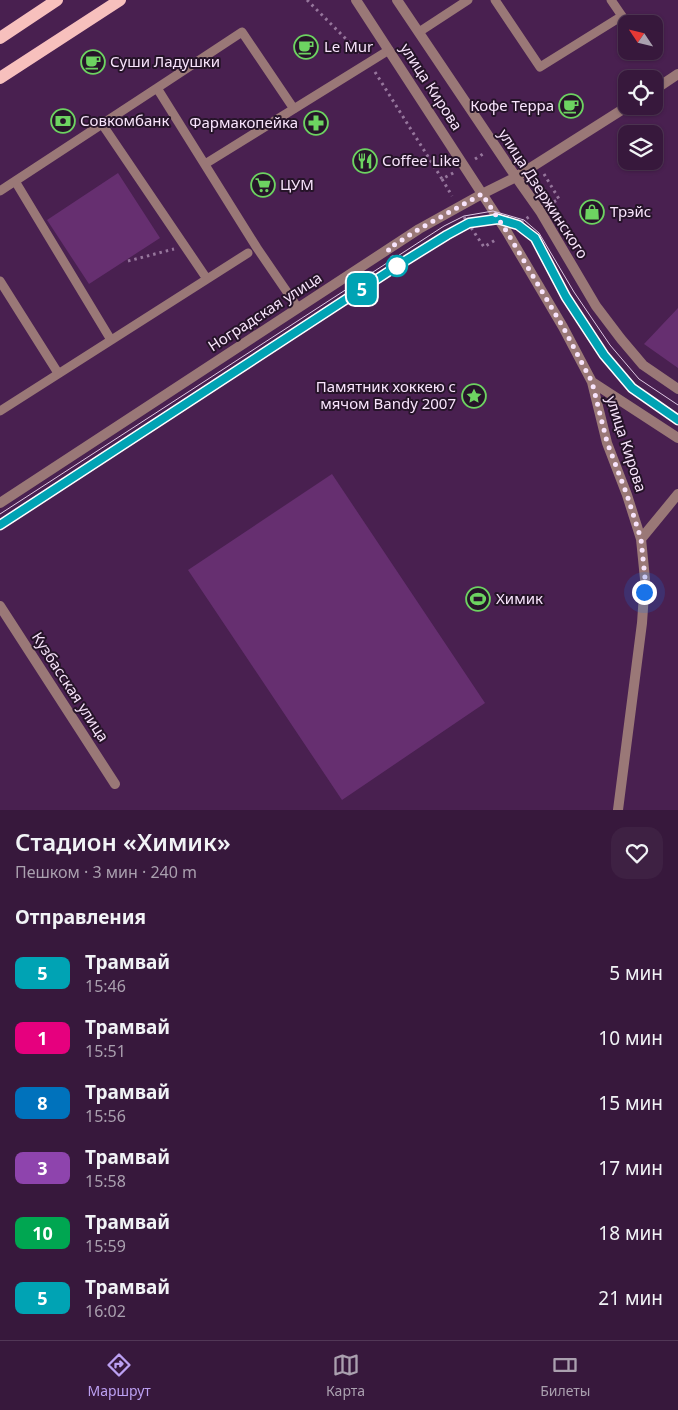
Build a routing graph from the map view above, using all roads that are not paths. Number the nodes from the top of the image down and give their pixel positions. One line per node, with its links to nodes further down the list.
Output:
1 (57, 0): 9 (main road)
2 (120, 0): 12 (main road)
3 (356, 0): 10 (street, улица Кирова)
4 (398, 0): 8 (street, улица Дзержинского)
5 (468, 0): 8 (lane)
6 (495, 0): 7 (lane)
7 (611, 0)
8 (419, 32): 19 (street, улица Дзержинского)
9 (0, 38)
10 (389, 50): 15 (lane); 22 (street, улица Кирова)
11 (678, 74): 13 (street)
12 (0, 78)
13 (663, 84)
14 (157, 88): 15 (lane); 17 (lane); 18 (lane)
15 (294, 109): 18 (lane)
16 (618, 112): 19 (street, Ноградская улица)
17 (102, 124): 20 (lane); 24 (lane)
18 (205, 164): 26 (lane)
19 (516, 178): 22 (street, Ноградская улица); 30 (street, улица Дзержинского)
20 (15, 181): 21 (lane); 27 (lane)
21 (0, 191)
22 (482, 194): 26 (street, Ноградская улица); 29 (street, улица Кирова)
23 (248, 253): 24 (lane)
24 (208, 279): 27 (lane)
25 (0, 281): 28 (lane)
26 (298, 308): 34 (street, Ноградская улица)
27 (111, 340): 28 (lane)
28 (58, 373): 31 (lane)
29 (592, 382): 32 (street); 35 (street, улица Кирова)
30 (678, 389)
31 (0, 411)
32 (678, 438)
33 (678, 494): 35 (street)
34 (0, 503)
35 (641, 539): 38 (street, улица Кирова)
36 (0, 606): 37 (street, Кузбасская улица)
37 (115, 784)
38 (618, 810)

